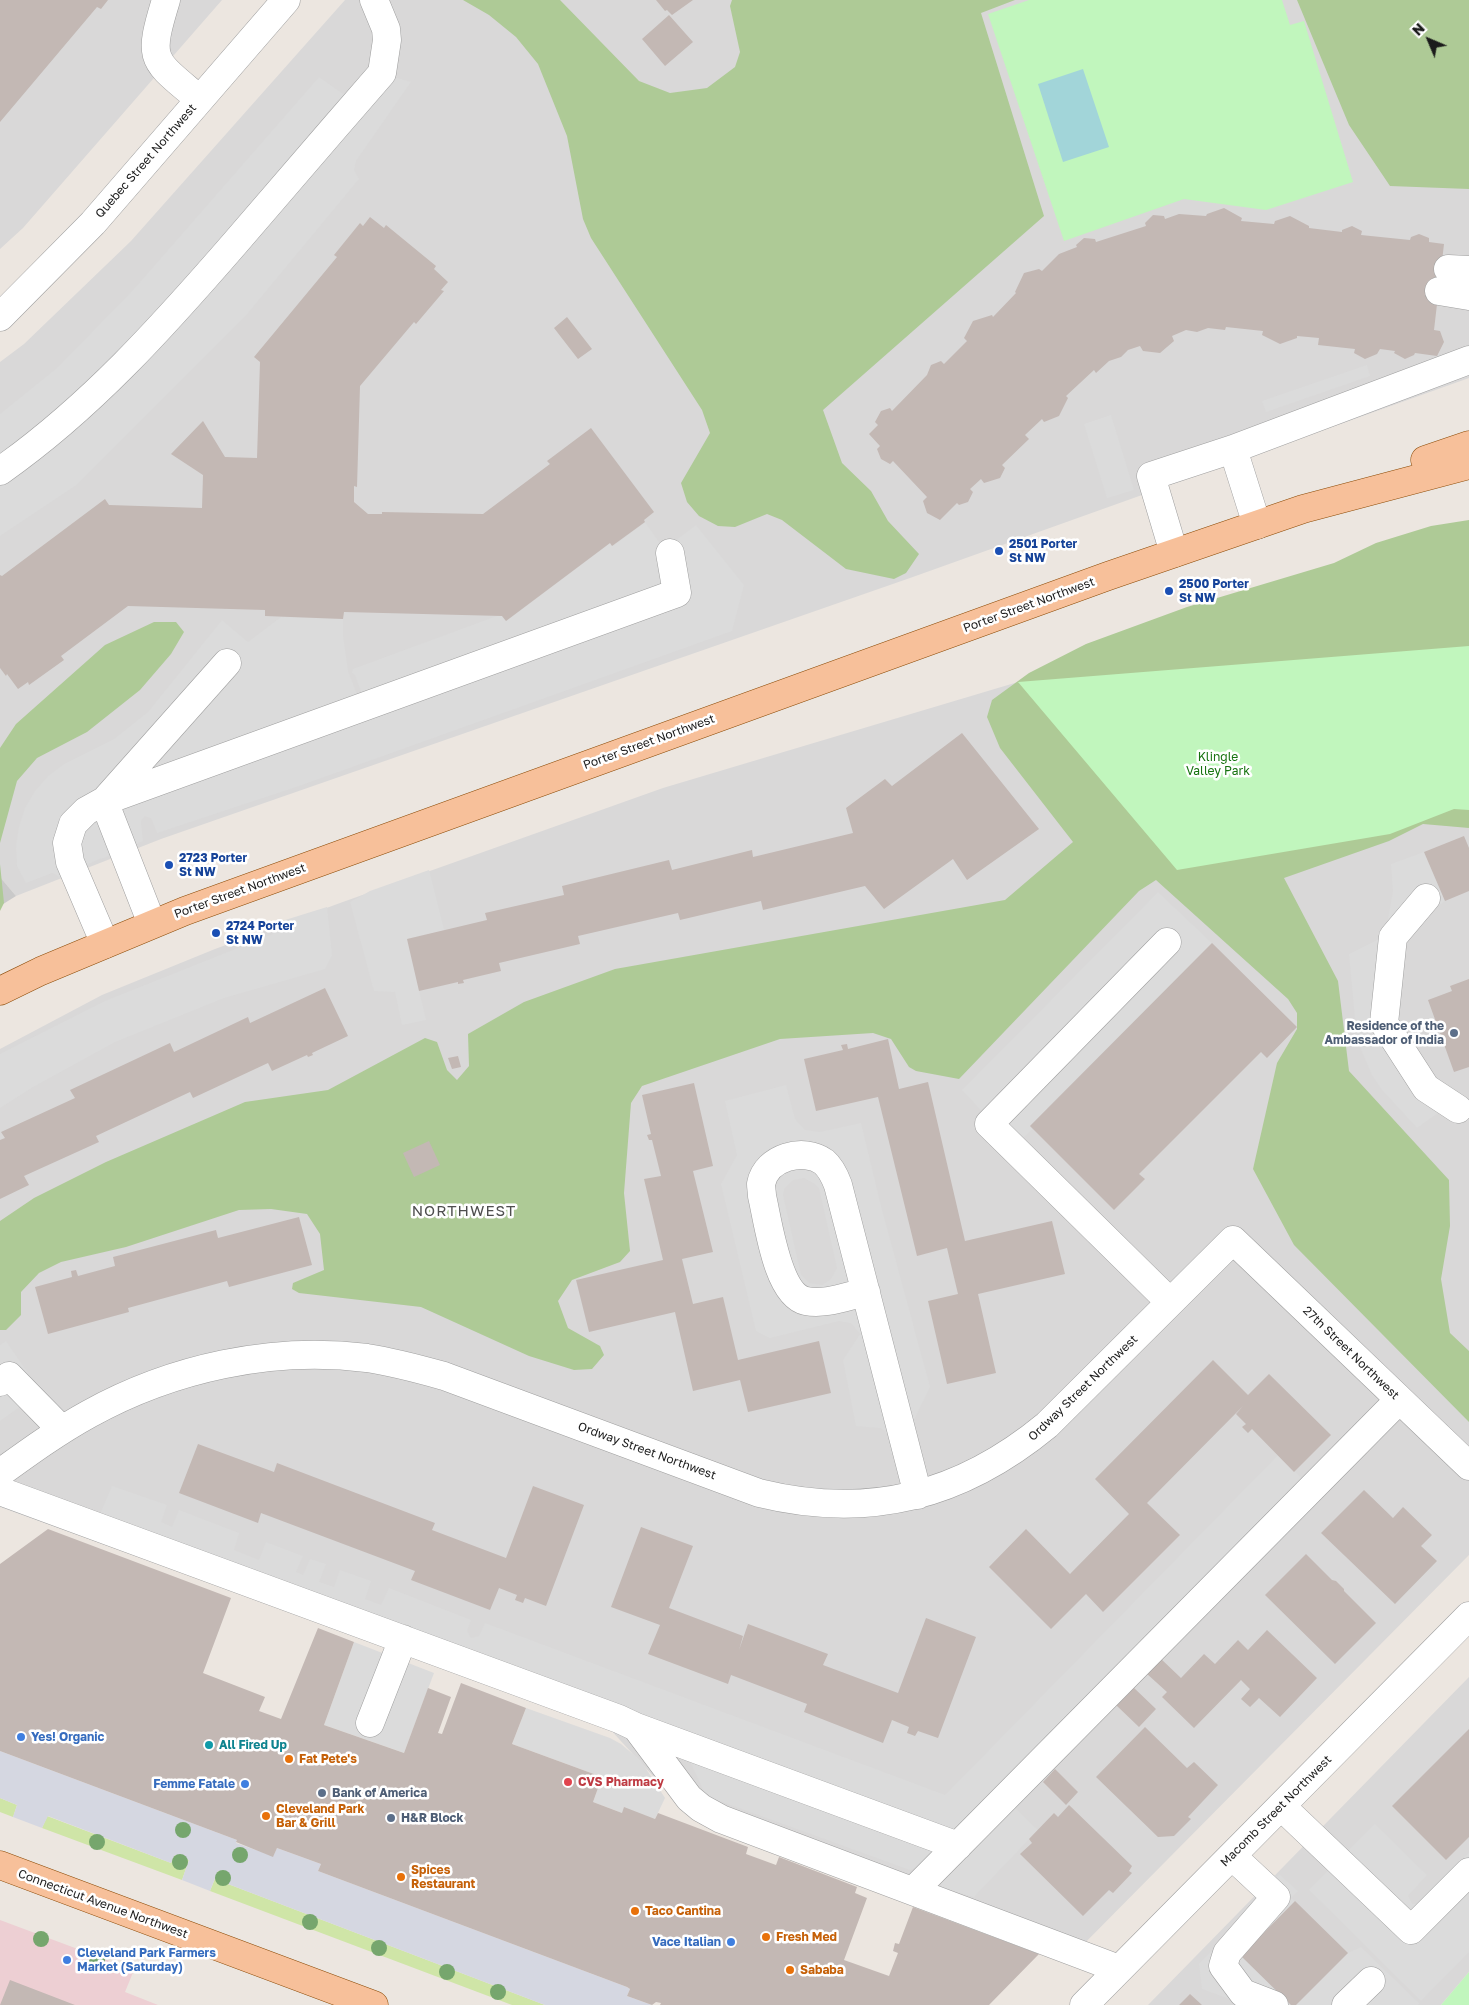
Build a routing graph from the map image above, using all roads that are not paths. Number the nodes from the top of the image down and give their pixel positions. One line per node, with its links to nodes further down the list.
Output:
1 (166, 0): 4 (street)
2 (286, 0): 4 (street, Quebec Street Northwest)
3 (374, 0): 12 (street)
4 (199, 99): 7 (street, Quebec Street Northwest)
5 (1452, 277): 6 (street)
6 (1469, 296)
7 (0, 317)
8 (1469, 360): 10 (street)
9 (1469, 445): 13 (main road, Porter Street Northwest)
10 (1233, 449): 14 (street); 16 (street)
11 (1469, 465): 13 (main road, Porter Street Northwest)
12 (0, 471)
13 (1303, 509): 14 (main road, Porter Street Northwest)
14 (1256, 525): 16 (main road, Porter Street Northwest)
15 (670, 553): 18 (street)
16 (1174, 553): 20 (main road, Porter Street Northwest)
17 (227, 663): 18 (street)
18 (104, 801): 20 (street); 22 (street)
19 (1426, 898): 24 (street)
20 (152, 924): 22 (main road, Porter Street Northwest)
21 (1167, 942): 27 (street)
22 (105, 944): 23 (main road, Porter Street Northwest)
23 (0, 991)
24 (1458, 1109)
25 (1232, 1240): 27 (street, Ordway Street Northwest); 29 (street, 27th Street Northwest)
26 (866, 1292): 26 (street); 34 (street)
27 (1170, 1302): 34 (street, Ordway Street Northwest)
28 (0, 1382): 30 (street)
29 (1400, 1400): 31 (street, 27th Street Northwest); 40 (street)
30 (62, 1430): 32 (street, Ordway Street Northwest); 34 (street, Ordway Street Northwest)
31 (1469, 1466)
32 (0, 1473)
33 (0, 1491): 36 (street)
34 (918, 1495)
35 (1469, 1616): 39 (street, Macomb Street Northwest)
36 (403, 1639): 37 (street); 38 (street)
37 (370, 1723)
38 (636, 1727): 40 (street); 44 (street)
39 (1281, 1806): 41 (street, Macomb Street Northwest); 43 (street)
40 (958, 1846): 44 (street)
41 (1232, 1856): 45 (street, Macomb Street Northwest); 49 (street)
42 (0, 1866): 47 (main road, Connecticut Avenue Northwest)
43 (1469, 1872)
44 (913, 1892): 45 (street)
45 (1119, 1969): 48 (street, Macomb Street Northwest)
46 (1371, 1981): 50 (street)
47 (374, 2005)
48 (1084, 2005)
49 (1274, 2005)
50 (1346, 2005)

